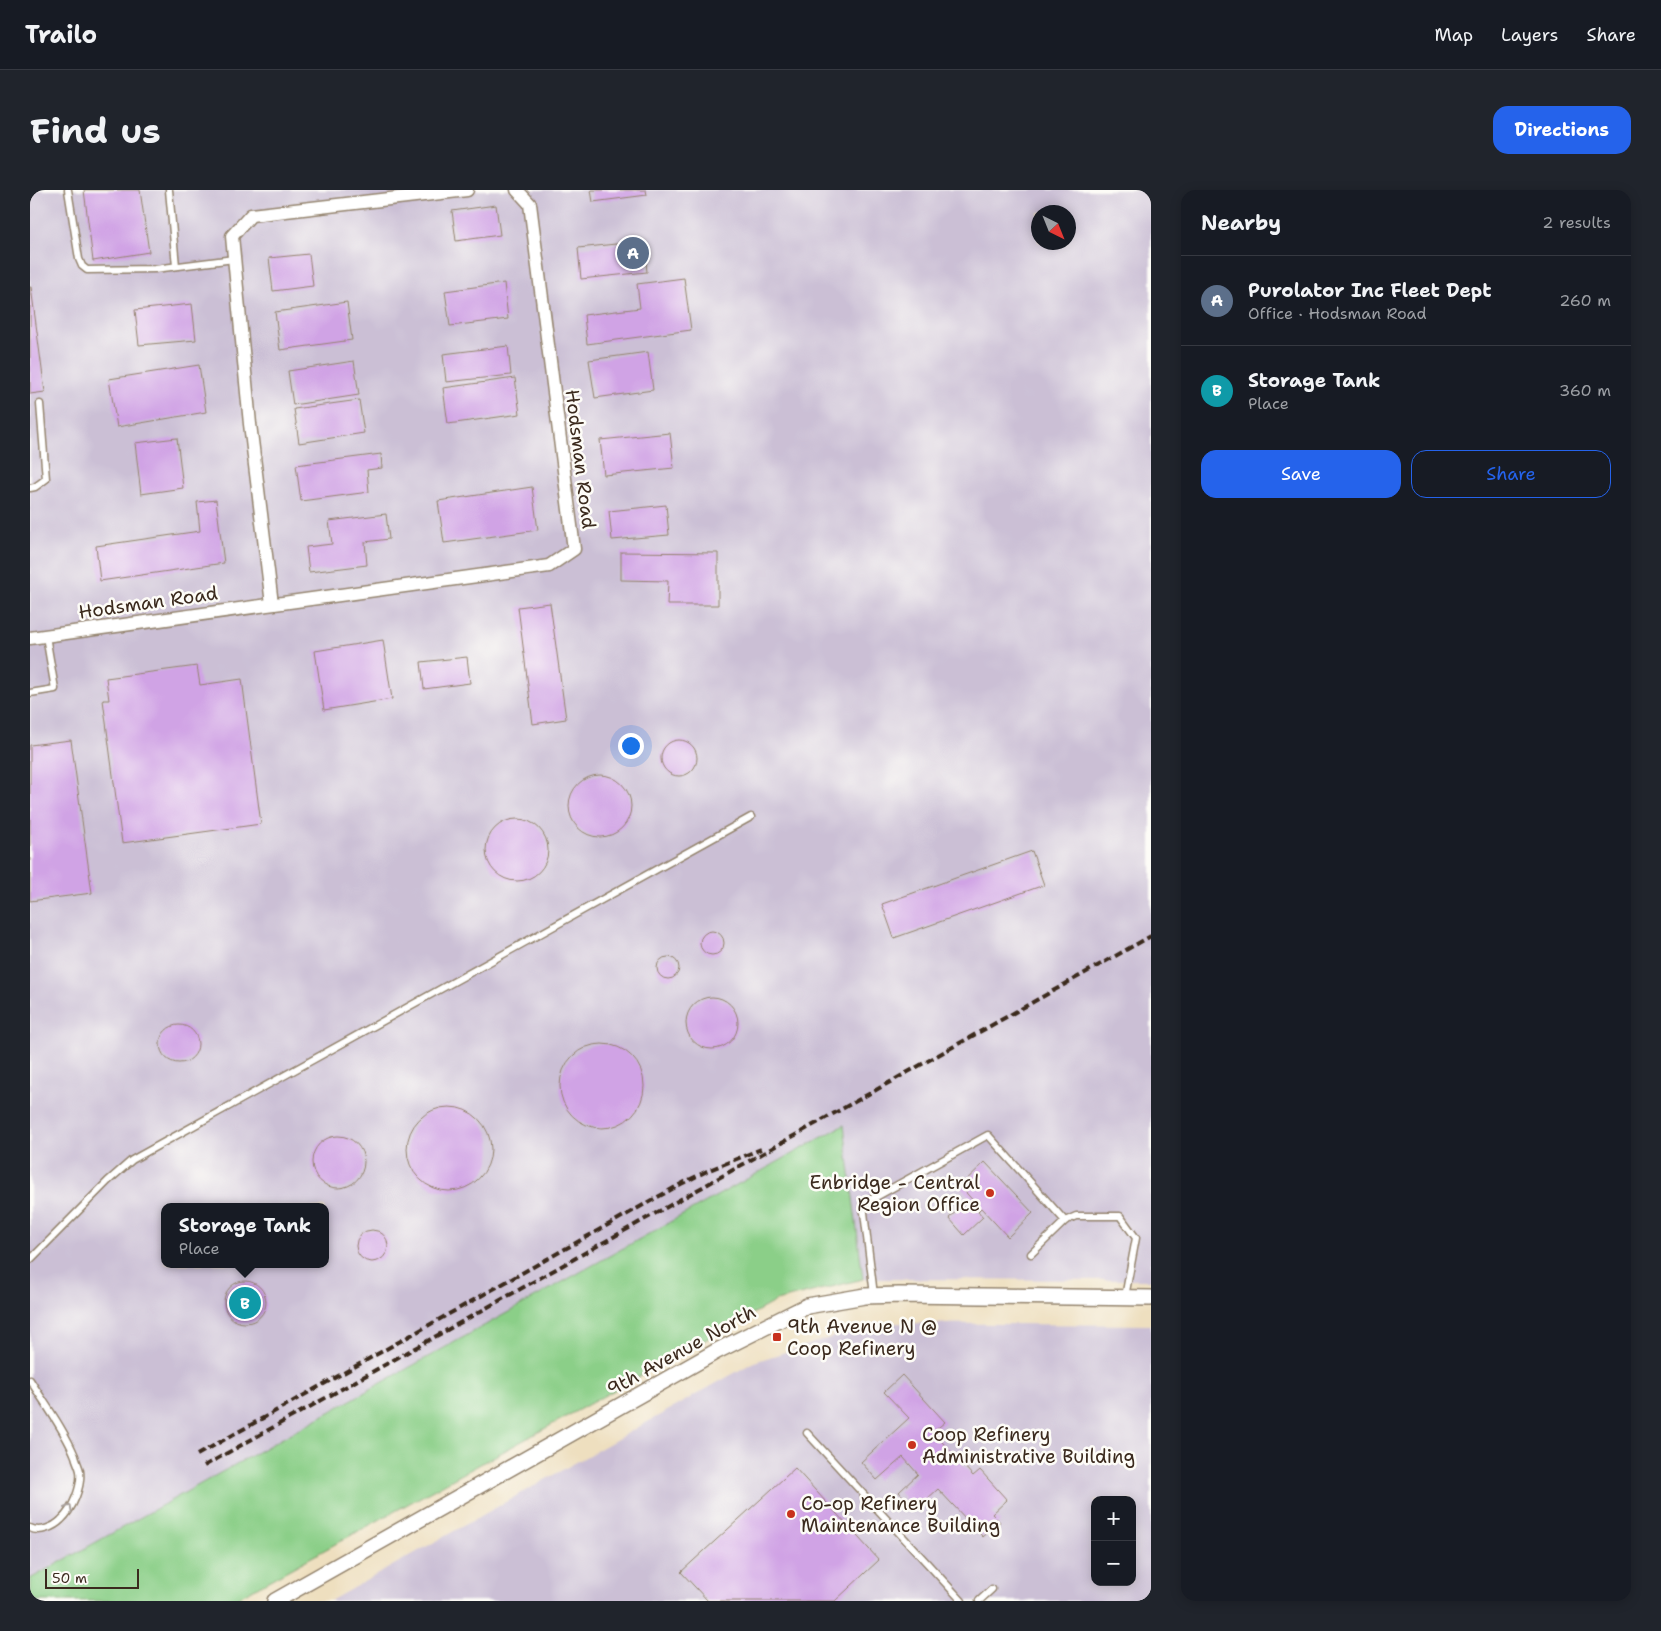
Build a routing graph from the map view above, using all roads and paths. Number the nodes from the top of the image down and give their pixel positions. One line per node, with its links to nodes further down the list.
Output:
1 (68, 190): 6 (lane)
2 (169, 190): 6 (lane)
3 (467, 190): 5 (street)
4 (517, 190): 9 (street, Hodsman Road)
5 (234, 259): 6 (lane); 9 (street)
6 (176, 266)
7 (40, 404): 8 (lane)
8 (30, 488)
9 (272, 604): 10 (street, Hodsman Road)
10 (46, 636): 11 (street, Hodsman Road); 12 (lane)
11 (30, 638)
12 (30, 693)
13 (751, 817): 16 (lane)
14 (1065, 1221): 15 (lane); 17 (lane); 18 (lane)
15 (1030, 1254)
16 (30, 1260)
17 (874, 1295): 18 (street, 9th Avenue North); 24 (street, 9th Avenue North)
18 (1125, 1298): 19 (street, 9th Avenue North)
19 (1151, 1298)
20 (30, 1380): 22 (lane, one-way to 20)
21 (807, 1433): 25 (lane)
22 (30, 1528)
23 (992, 1589): 26 (lane)
24 (274, 1601)
25 (962, 1601)
26 (979, 1601)

